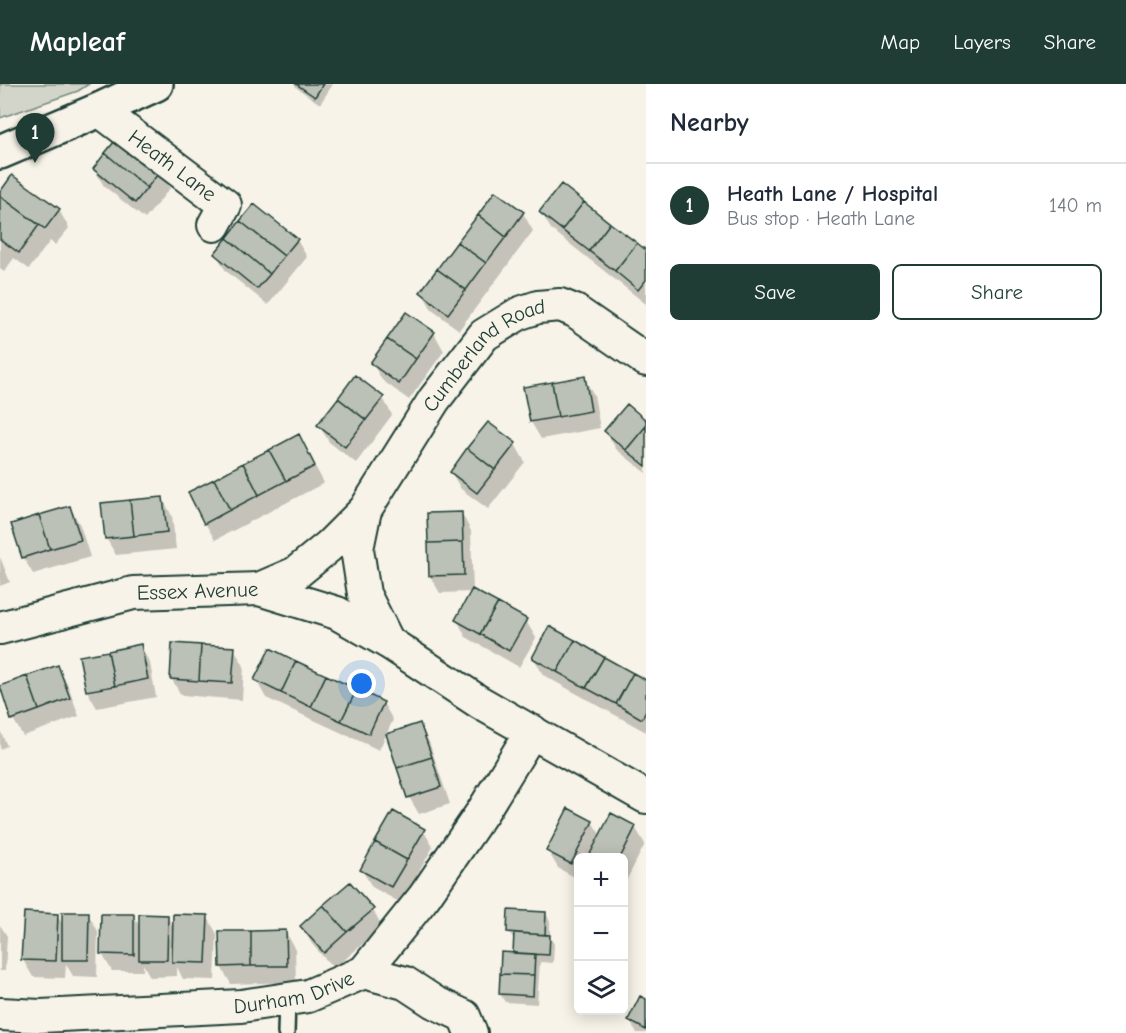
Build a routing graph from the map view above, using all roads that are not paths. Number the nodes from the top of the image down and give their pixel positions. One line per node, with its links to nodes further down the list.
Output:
1 (156, 84): 2 (street, Heath Lane)
2 (99, 110): 3 (street, Heath Lane); 4 (street, Heath Lane)
3 (0, 152)
4 (214, 225)
5 (646, 360): 6 (street, Cumberland Road)
6 (365, 510): 7 (street, Cumberland Road); 8 (street, Cumberland Road)
7 (259, 589): 9 (street, Essex Avenue); 10 (street, Essex Avenue)
8 (364, 594): 10 (street, Essex Avenue)
9 (0, 628)
10 (388, 642): 11 (street, Essex Avenue)
11 (532, 731): 12 (street, Essex Avenue); 13 (street, Durham Drive)
12 (646, 797)
13 (364, 972): 14 (street, Durham Drive); 17 (street)
14 (287, 1000): 15 (street, Durham Drive); 16 (lane)
15 (0, 1014)
16 (286, 1033)
17 (471, 1033)

